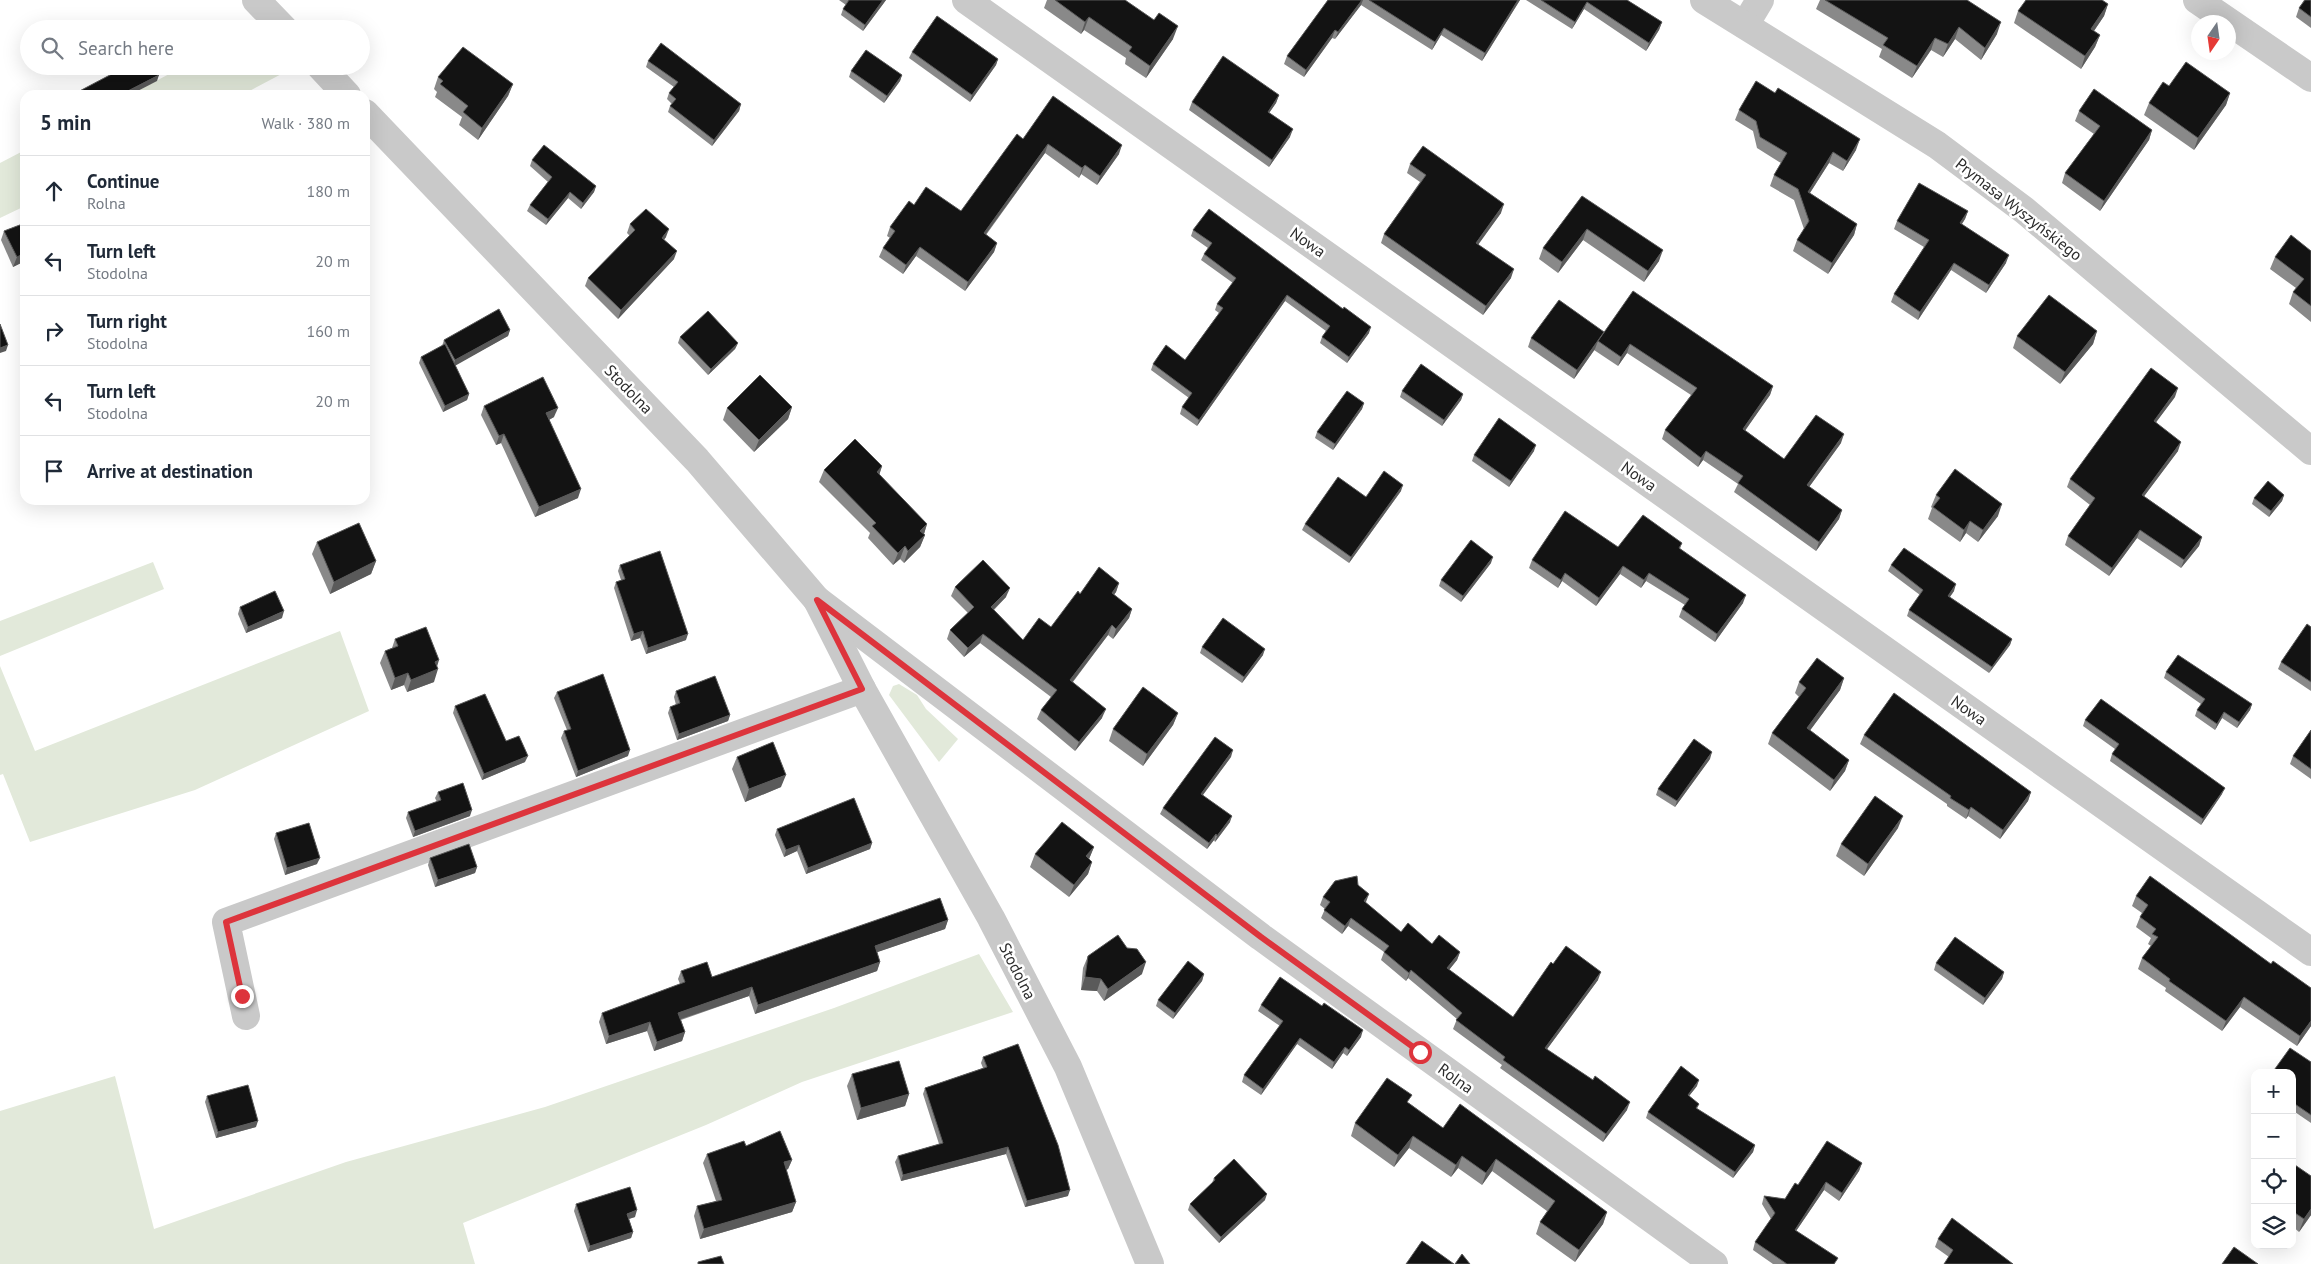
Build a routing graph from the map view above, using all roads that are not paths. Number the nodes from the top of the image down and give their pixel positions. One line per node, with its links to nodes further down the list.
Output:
1 (256, 0): 6 (street)
2 (966, 0): 15 (street, Nowa)
3 (1704, 0): 7 (street, Prymasa Wyszyńskiego)
4 (1760, 0): 7 (street)
5 (2197, 0): 9 (street)
6 (275, 20)
7 (1745, 25): 12 (street, Prymasa Wyszyńskiego)
8 (328, 75): 10 (street)
9 (2311, 78)
10 (342, 90)
11 (370, 118): 13 (street, Stodolna)
12 (2311, 451)
13 (817, 600): 14 (street, Stodolna); 17 (street, Rolna)
14 (862, 689): 16 (street); 18 (street, Stodolna)
15 (2311, 952)
16 (246, 1016)
17 (1706, 1262)
18 (1150, 1264)

